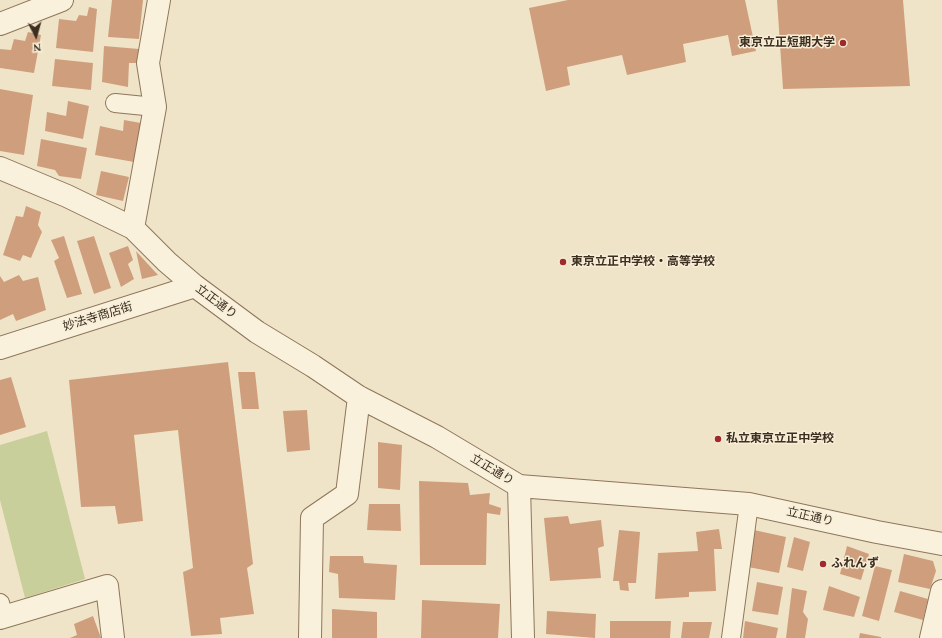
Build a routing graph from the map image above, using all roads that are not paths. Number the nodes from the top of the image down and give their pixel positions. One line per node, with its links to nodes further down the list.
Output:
1 (62, 0): 3 (street)
2 (159, 0): 5 (street)
3 (0, 24)
4 (116, 103): 5 (lane)
5 (155, 107): 7 (street)
6 (0, 168): 7 (street, 立正通り)
7 (133, 228): 8 (street, 立正通り)
8 (195, 286): 9 (street, 妙法寺商店街); 10 (street, 立正通り)
9 (0, 348)
10 (359, 397): 11 (street, 立正通り); 17 (street)
11 (519, 486): 12 (street, 立正通り); 18 (street)
12 (749, 504): 13 (street, 立正通り); 19 (lane)
13 (942, 544)
14 (942, 591): 20 (street)
15 (1, 613): 16 (street)
16 (113, 638)
17 (310, 638)
18 (523, 638)
19 (731, 638)
20 (931, 638)

